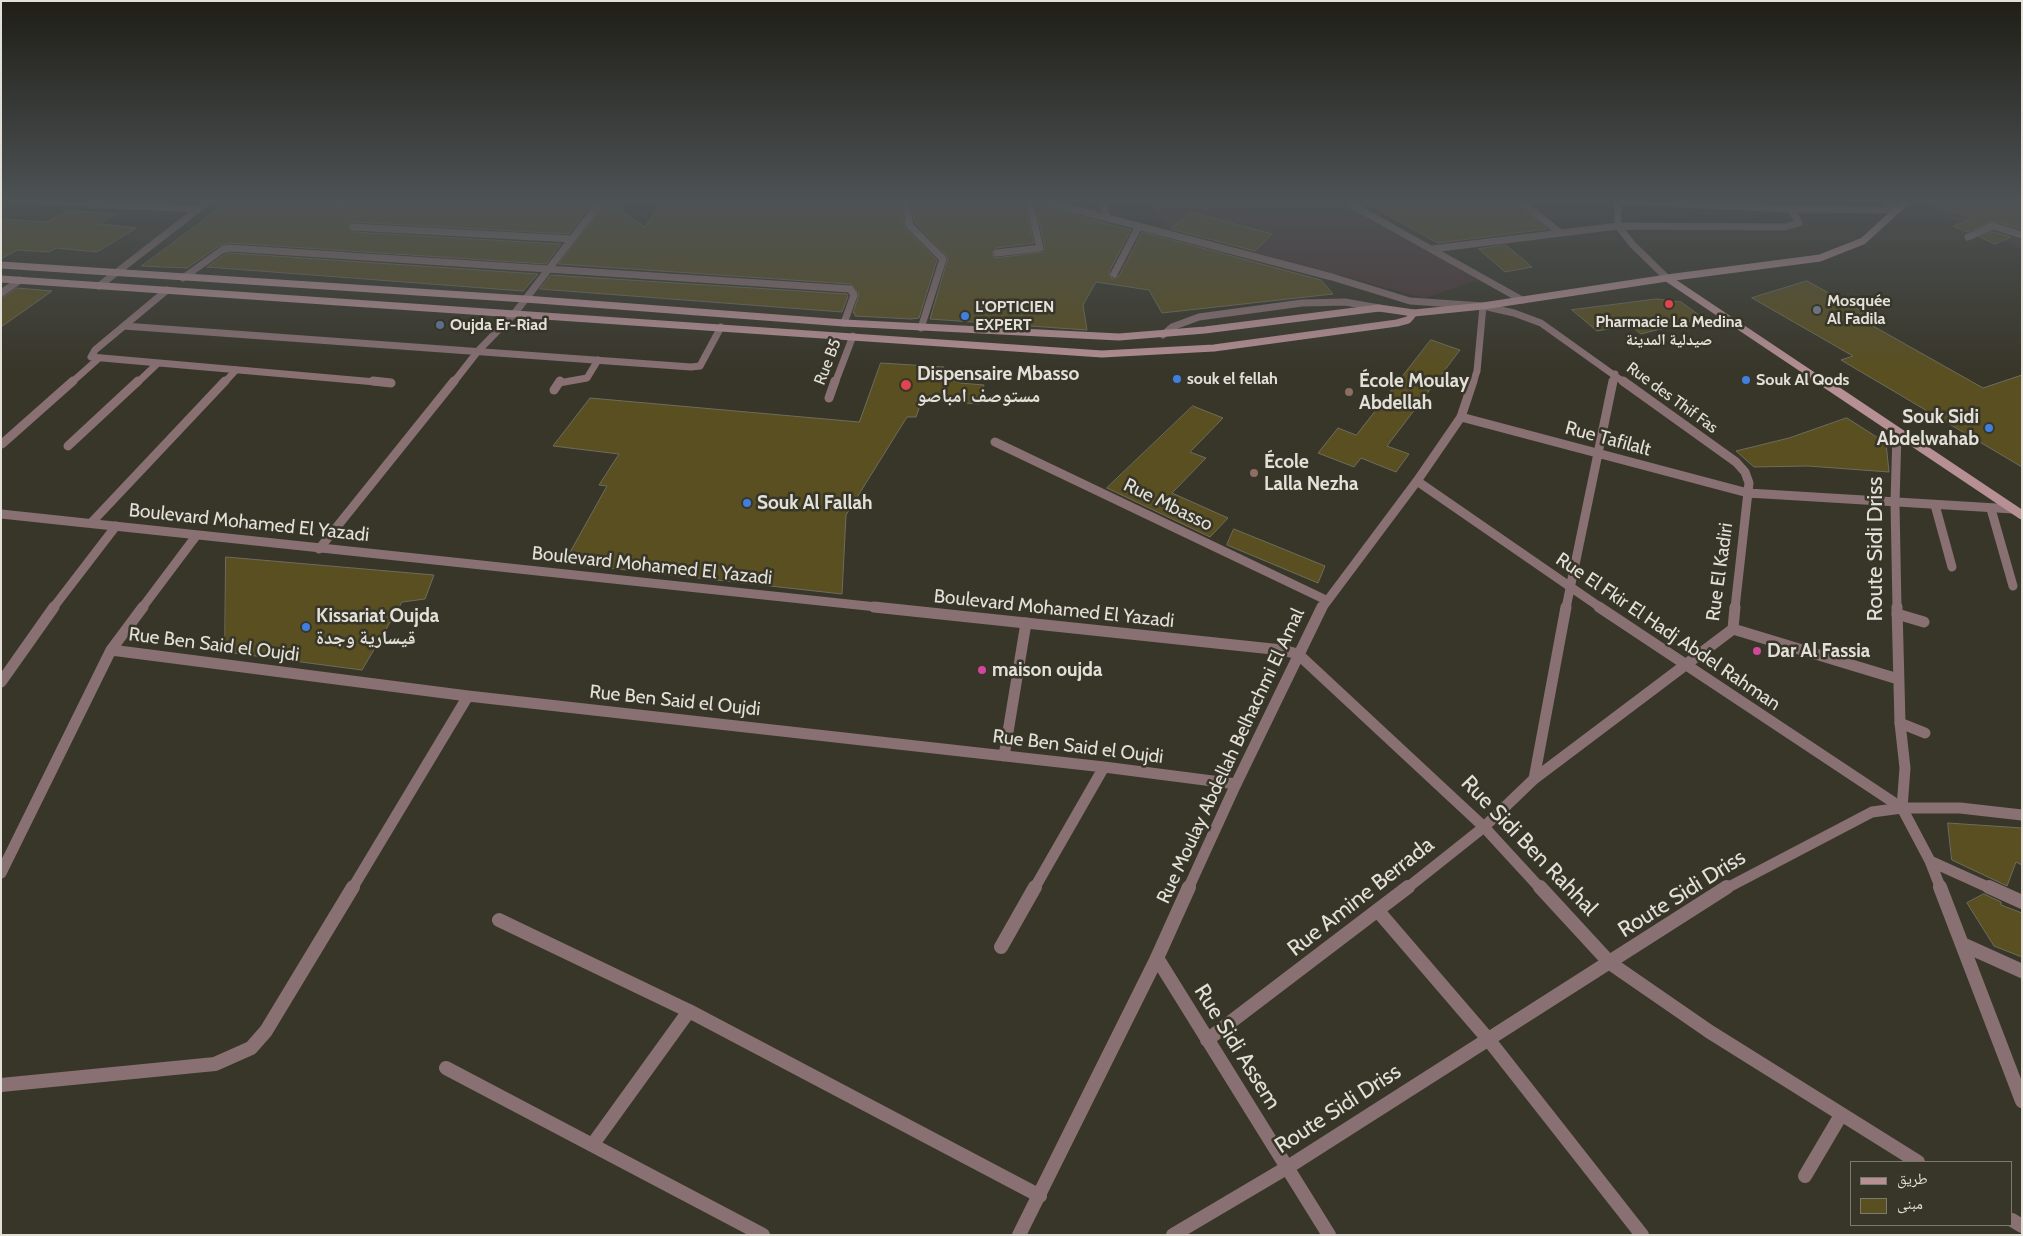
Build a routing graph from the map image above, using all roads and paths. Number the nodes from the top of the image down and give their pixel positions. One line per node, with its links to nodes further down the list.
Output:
1 (135, 258): 13 (street)
2 (211, 258): 15 (street)
3 (384, 258): 12 (street)
4 (556, 258): 12 (street)
5 (942, 258): 31 (street)
6 (1122, 258): 14 (street)
7 (1259, 258): 24 (street, Rue des Thif Fas)
8 (1447, 258): 23 (street)
9 (1645, 258): 16 (street)
10 (1821, 258): 16 (main road)
11 (1, 266): 13 (main road)
12 (548, 268): 22 (street); 28 (street)
13 (115, 273): 15 (main road); 19 (street)
14 (1114, 274)
15 (183, 278): 22 (main road)
16 (1667, 278): 23 (main road); 44 (main road)
17 (1, 279): 18 (main road)
18 (20, 280): 19 (main road); 21 (street)
19 (99, 286): 20 (main road)
20 (167, 290): 27 (main road); 29 (street)
21 (1, 294)
22 (524, 299): 27 (street); 28 (main road)
23 (1522, 300): 24 (main road)
24 (1484, 306): 26 (main road); 39 (street, Rue des Thif Fas); 43 (street, Rue Moulay Abdellah Belhachmi El Amal)
25 (1379, 308): 26 (main road); 32 (main road); 32 (street)
26 (1414, 313): 33 (main road)
27 (514, 314): 30 (main road); 34 (street)
28 (844, 323): 31 (main road)
29 (124, 326): 34 (street); 35 (street)
30 (721, 327): 33 (main road); 36 (street)
31 (922, 328): 32 (main road)
32 (1163, 335)
33 (853, 336): 42 (street, Rue B5)
34 (478, 351): 36 (street); 60 (street)
35 (98, 358): 37 (street); 46 (street)
36 (598, 360): 41 (street)
37 (157, 364): 38 (street); 47 (street)
38 (236, 370): 40 (street); 57 (street)
39 (1615, 374): 48 (street); 50 (street, Rue des Thif Fas)
40 (391, 384)
41 (554, 390)
42 (829, 398)
43 (1461, 417): 48 (street, Rue Tafilalt); 49 (street, Rue Moulay Abdellah Belhachmi El Amal)
44 (1897, 432): 51 (street, Route Sidi Driss); 54 (main road)
45 (995, 442): 64 (street, Rue Mbasso)
46 (2, 444)
47 (68, 446)
48 (1598, 453): 50 (street, Rue Tafilalt); 63 (street)
49 (1417, 481): 63 (street, Rue El Fkir El Hadj Abdel Rahman); 64 (street, Rue Moulay Abdellah Belhachmi El Amal)
50 (1748, 492): 51 (street, Rue Tafilalt); 68 (street, Rue El Kadiri)
51 (1895, 503): 52 (street, Rue Tafilalt); 65 (street, Route Sidi Driss)
52 (1935, 505): 53 (street, Rue Tafilalt); 61 (street)
53 (1991, 509): 54 (street, Rue Tafilalt); 62 (street)
54 (2013, 510): 56 (main road)
55 (1, 514): 57 (street, Boulevard Mohamed El Yazadi)
56 (2022, 515)
57 (92, 522): 58 (street, Boulevard Mohamed El Yazadi)
58 (116, 526): 59 (street, Boulevard Mohamed El Yazadi); 73 (street)
59 (196, 536): 60 (street, Boulevard Mohamed El Yazadi); 69 (street)
60 (319, 549): 67 (street, Boulevard Mohamed El Yazadi)
61 (1952, 567)
62 (2012, 586)
63 (1570, 588): 71 (street, Rue El Fkir El Hadj Abdel Rahman); 79 (street)
64 (1326, 600): 70 (street, Rue Moulay Abdellah Belhachmi El Amal)
65 (1897, 614): 66 (street); 72 (street, Route Sidi Driss)
66 (1924, 622)
67 (1026, 623): 70 (street, Boulevard Mohamed El Yazadi); 77 (street)
68 (1733, 629): 71 (street, Rue El Kadiri); 72 (street)
69 (111, 650): 74 (street, Rue Ben Said el Oujdi); 85 (street)
70 (1298, 654): 80 (street, Rue Moulay Abdellah Belhachmi El Amal); 83 (street, Rue Sidi Ben Rahhal)
71 (1686, 666): 79 (street, Rue El Kadiri); 81 (street, Rue El Fkir El Hadj Abdel Rahman)
72 (1898, 679): 75 (street, Route Sidi Driss)
73 (1, 682)
74 (468, 696): 77 (street, Rue Ben Said el Oujdi); 98 (street)
75 (1900, 723): 76 (street); 81 (street, Route Sidi Driss)
76 (1925, 733)
77 (1004, 756): 78 (street, Rue Ben Said el Oujdi)
78 (1104, 767): 80 (street, Rue Ben Said el Oujdi); 90 (street)
79 (1534, 779): 83 (street, Rue Amine Berrada)
80 (1236, 784): 91 (street, Rue Moulay Abdellah Belhachmi El Amal)
81 (1902, 808): 82 (street); 84 (street); 92 (street, Route Sidi Driss)
82 (2022, 815)
83 (1484, 827): 87 (street, Rue Amine Berrada); 92 (street, Rue Sidi Ben Rahhal)
84 (1930, 861): 86 (street); 89 (street)
85 (1, 873)
86 (2022, 902)
87 (1378, 911): 95 (street); 96 (street, Rue Amine Berrada)
88 (499, 920): 94 (street)
89 (1962, 944): 93 (street); 99 (street)
90 (1001, 947)
91 (1157, 958): 96 (street, Rue Sidi Assem); 105 (street, Rue Moulay Abdellah Belhachmi El Amal)
92 (1610, 963): 95 (street, Route Sidi Driss); 100 (street, Rue Sidi Ben Rahhal)
93 (2022, 971)
94 (689, 1011): 101 (street); 105 (street)
95 (1488, 1039): 103 (street, Route Sidi Driss); 110 (street)
96 (1206, 1040): 103 (street, Rue Sidi Assem)
97 (446, 1068): 101 (street)
98 (1, 1086)
99 (2022, 1102)
100 (1841, 1115): 102 (street, Rue Sidi Ben Rahhal); 104 (street)
101 (593, 1144): 106 (street)
102 (1916, 1161)
103 (1288, 1167): 108 (street, Route Sidi Driss); 109 (street, Rue Sidi Assem)
104 (1805, 1176)
105 (1040, 1196): 107 (street, Rue Moulay Abdellah Belhachmi El Amal)
106 (763, 1235)
107 (1019, 1235)
108 (1173, 1235)
109 (1329, 1235)
110 (1642, 1235)

